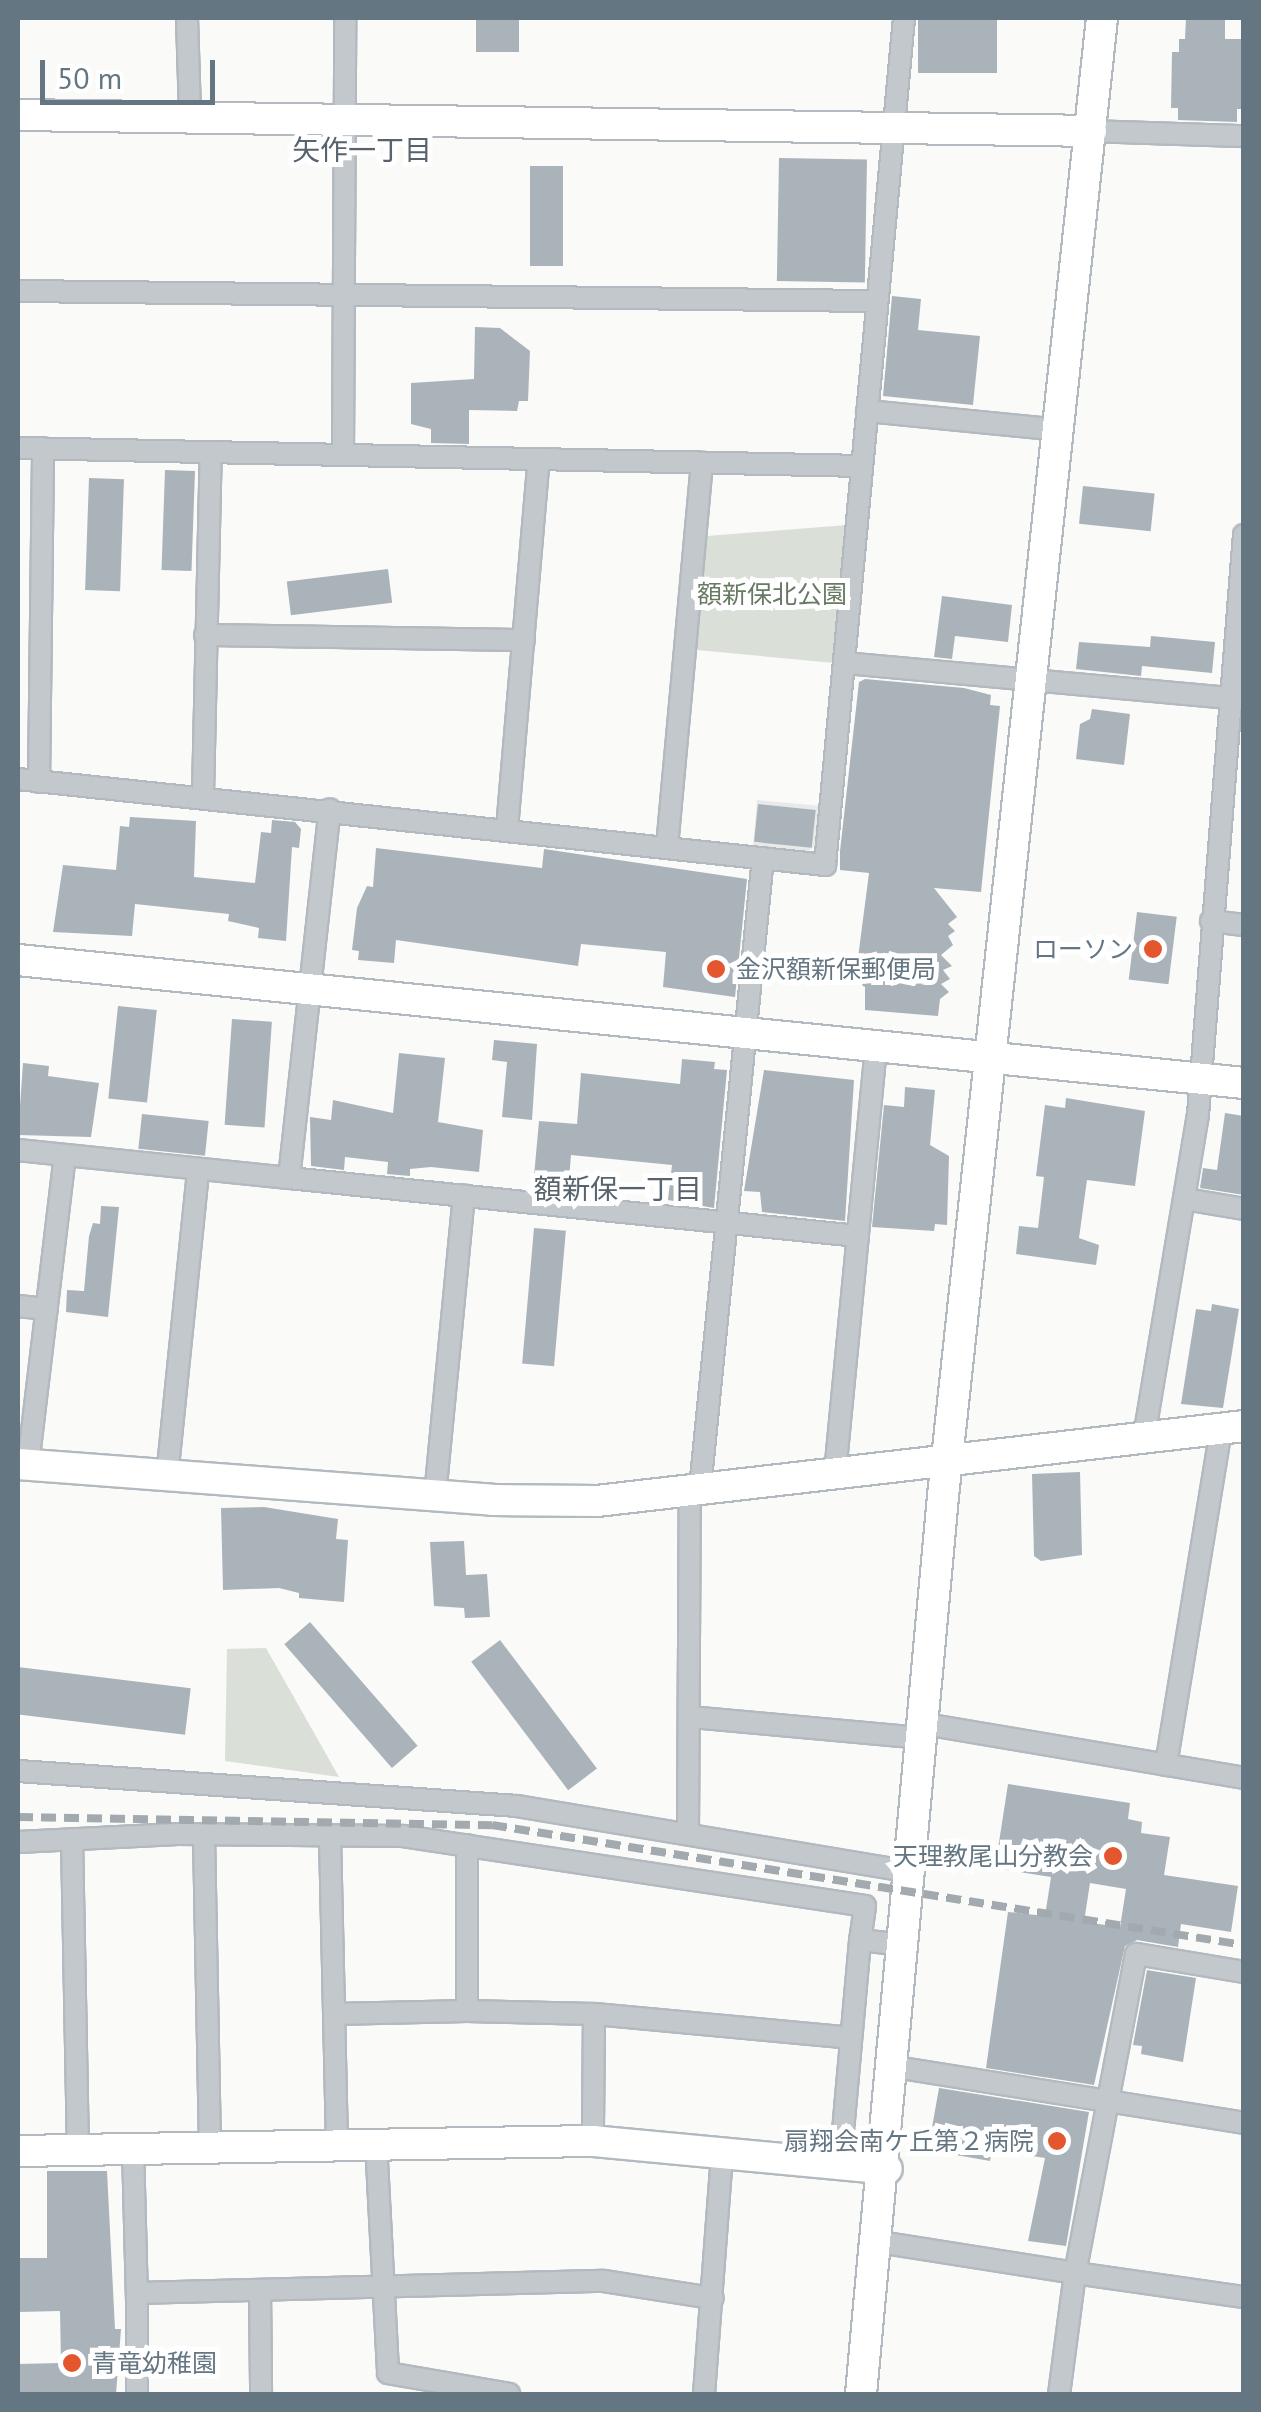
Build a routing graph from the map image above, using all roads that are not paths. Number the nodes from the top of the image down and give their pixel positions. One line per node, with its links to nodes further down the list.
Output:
1 (186, 18): 5 (street)
2 (345, 18): 7 (street)
3 (904, 18): 8 (street)
4 (1102, 18): 9 (street)
5 (190, 113): 6 (street); 7 (street)
6 (18, 115)
7 (345, 119): 8 (street); 12 (street)
8 (898, 124): 9 (street); 13 (street)
9 (1091, 131): 10 (street); 15 (street)
10 (1244, 136)
11 (18, 292): 12 (street)
12 (344, 298): 13 (street); 19 (street)
13 (877, 300): 14 (street)
14 (867, 411): 15 (street); 22 (street)
15 (1060, 430): 27 (street)
16 (18, 448): 17 (street)
17 (42, 448): 18 (street); 29 (street)
18 (211, 452): 19 (street); 24 (street)
19 (343, 455): 20 (street)
20 (539, 459): 21 (street); 25 (street)
21 (702, 463): 22 (street); 33 (street)
22 (860, 466): 26 (street)
23 (1244, 534): 28 (street)
24 (205, 635): 25 (street); 30 (street)
25 (524, 640): 32 (street)
26 (845, 663): 27 (street); 34 (street)
27 (1033, 681): 28 (street); 41 (street)
28 (1236, 699): 35 (street)
29 (28, 780): 30 (street)
30 (203, 794): 31 (street)
31 (330, 809): 32 (street); 38 (street)
32 (507, 829): 33 (street)
33 (666, 847): 34 (street)
34 (763, 858): 39 (street)
35 (1211, 921): 36 (street); 42 (street)
36 (1244, 925)
37 (18, 960): 38 (street)
38 (308, 988): 39 (street); 47 (street)
39 (744, 1032): 40 (street); 51 (street)
40 (876, 1046): 41 (street); 52 (street)
41 (994, 1057): 42 (street); 57 (street)
42 (1199, 1078): 43 (street); 49 (street)
43 (1244, 1083)
44 (18, 1150): 45 (street)
45 (65, 1155): 46 (street); 54 (street)
46 (198, 1171): 47 (street); 60 (street)
47 (289, 1178): 48 (street)
48 (464, 1195): 51 (street); 62 (street)
49 (1184, 1199): 50 (street); 56 (street)
50 (1244, 1209)
51 (725, 1225): 52 (street); 61 (street)
52 (858, 1236): 59 (street)
53 (18, 1306): 54 (street)
54 (46, 1309): 58 (street)
55 (1232, 1427): 56 (street); 65 (street)
56 (1144, 1437): 57 (street)
57 (947, 1460): 59 (street); 64 (street)
58 (23, 1464): 60 (street)
59 (835, 1474): 61 (street)
60 (167, 1477): 62 (street)
61 (695, 1490): 62 (street); 63 (street)
62 (435, 1496)
63 (690, 1716): 64 (street); 68 (street)
64 (924, 1731): 65 (street); 74 (street)
65 (1166, 1764): 67 (street)
66 (18, 1771): 68 (street)
67 (1244, 1778)
68 (688, 1833): 74 (street)
69 (204, 1834): 70 (street); 71 (street); 88 (street)
70 (330, 1836): 73 (street); 79 (street)
71 (72, 1839): 72 (street); 90 (street)
72 (18, 1842)
73 (467, 1845): 75 (street); 78 (street)
74 (911, 1872): 76 (street)
75 (860, 1940): 76 (street); 81 (street)
76 (904, 1945): 82 (street)
77 (1244, 1972): 83 (street)
78 (467, 2011): 79 (street); 80 (street)
79 (334, 2014): 87 (street)
80 (594, 2014): 81 (street); 86 (street)
81 (851, 2038): 93 (street)
82 (895, 2067): 83 (street); 94 (street)
83 (1110, 2102): 84 (street); 96 (street)
84 (1244, 2123)
85 (376, 2142): 86 (street); 87 (street); 97 (street)
86 (593, 2142): 92 (street)
87 (336, 2143): 88 (street)
88 (210, 2146): 89 (street)
89 (133, 2148): 90 (street); 101 (street)
90 (78, 2150): 91 (street)
91 (18, 2151)
92 (722, 2154): 93 (street); 100 (street)
93 (840, 2164): 94 (street)
94 (886, 2169): 95 (street)
95 (879, 2242): 96 (street); 106 (street)
96 (1076, 2273): 99 (street); 107 (street)
97 (379, 2287): 98 (street); 100 (street); 104 (street)
98 (260, 2290): 101 (street); 103 (street)
99 (1244, 2297)
100 (712, 2298): 105 (street)
101 (137, 2300): 102 (street)
102 (137, 2394)
103 (261, 2394)
104 (509, 2394)
105 (704, 2394)
106 (862, 2394)
107 (1059, 2394)

